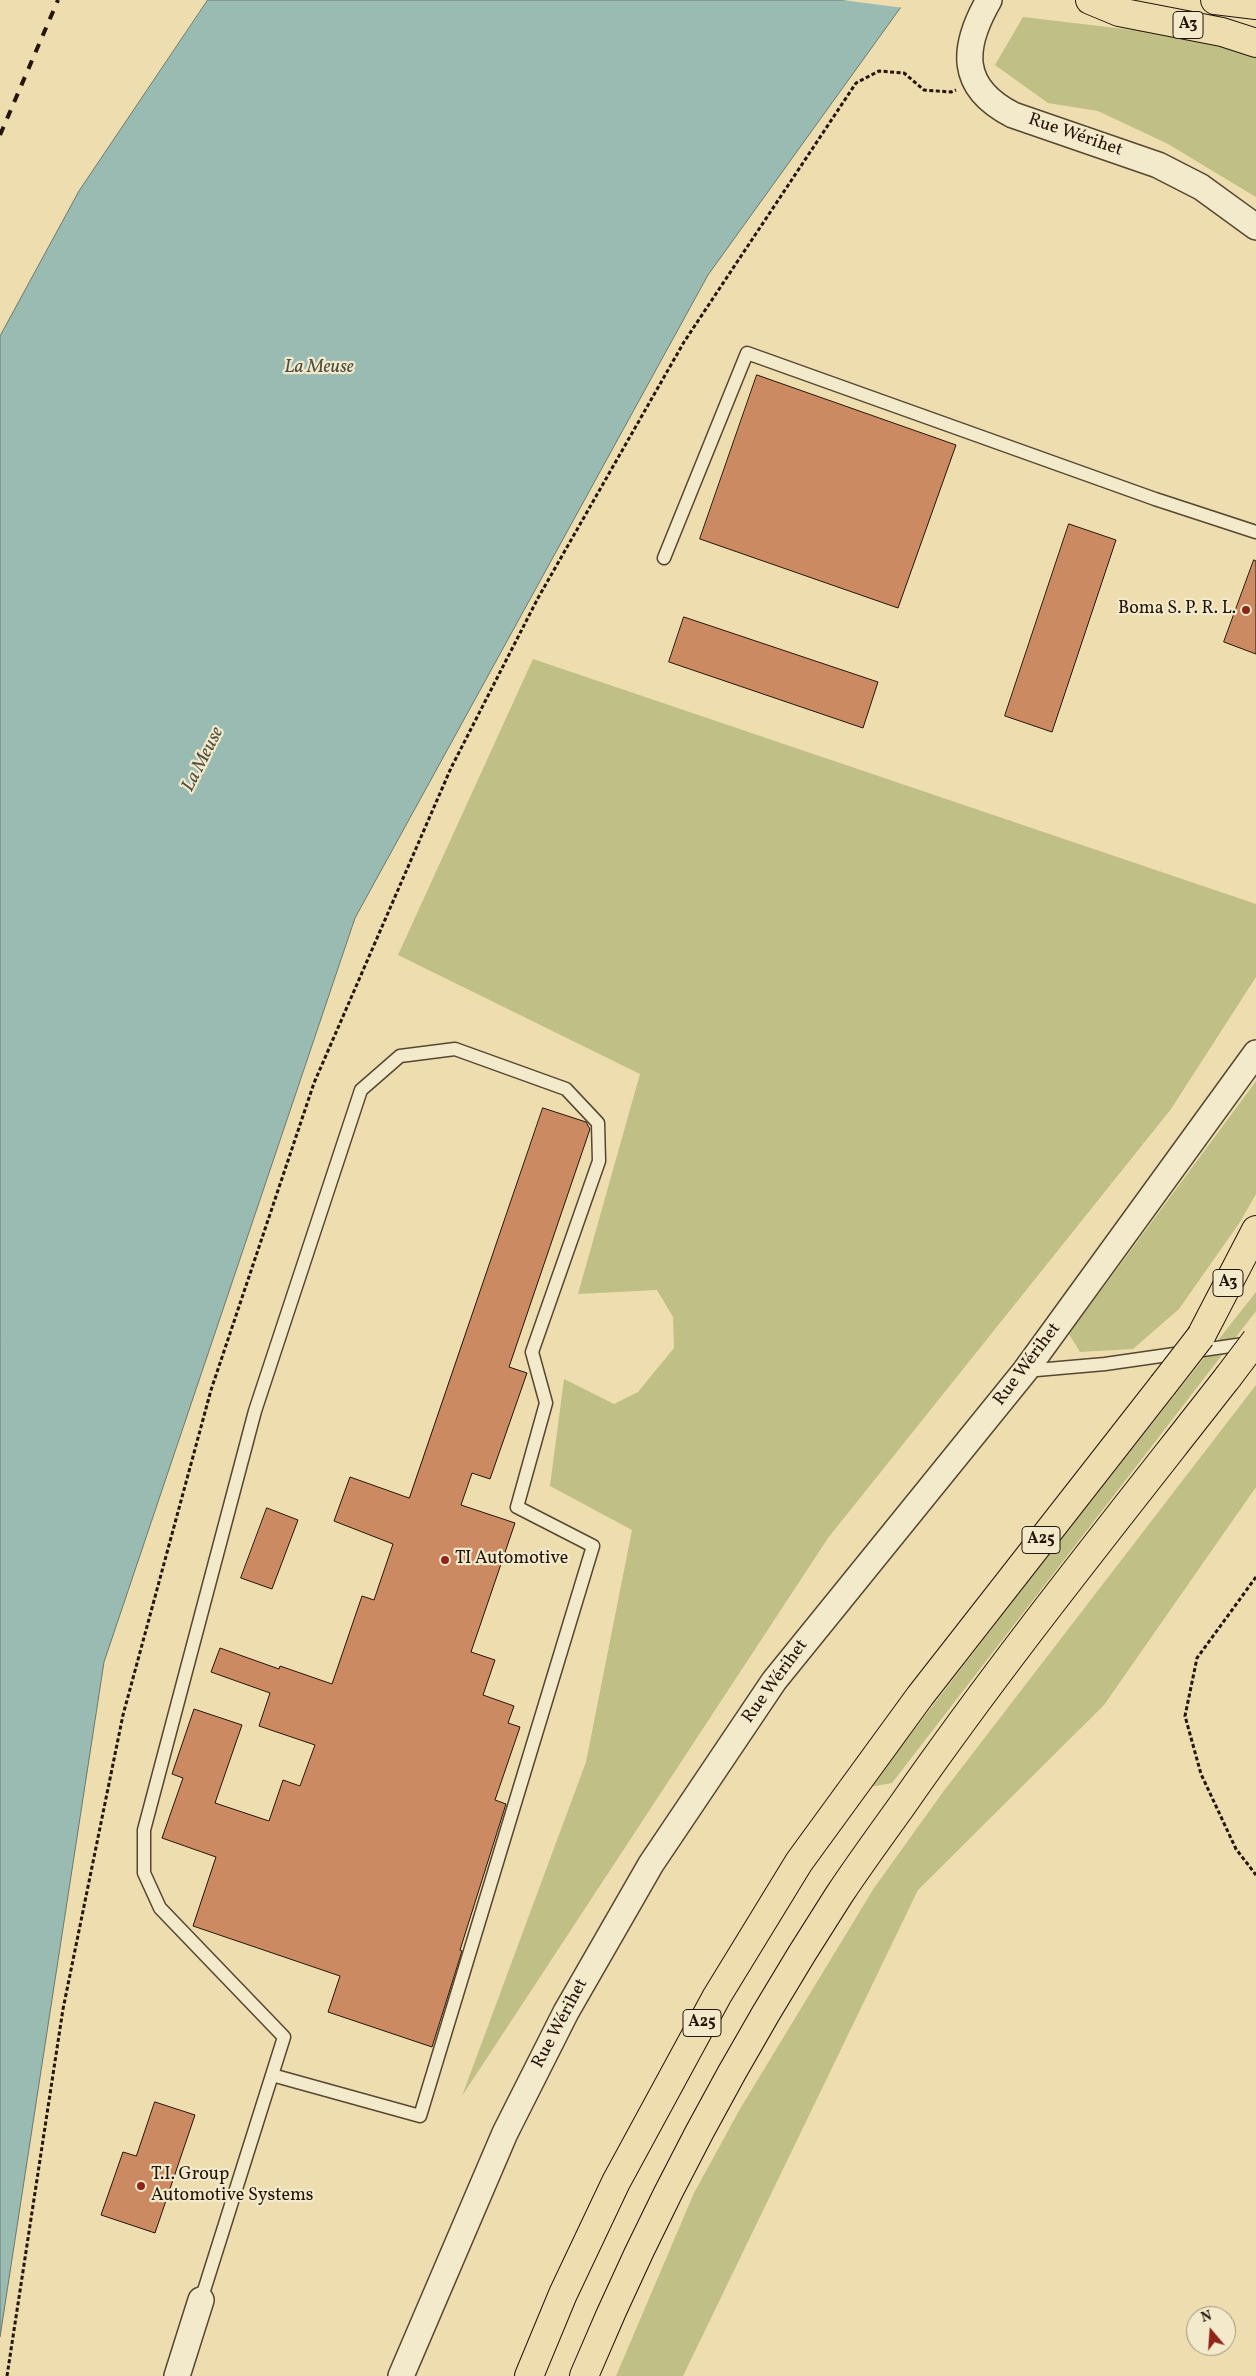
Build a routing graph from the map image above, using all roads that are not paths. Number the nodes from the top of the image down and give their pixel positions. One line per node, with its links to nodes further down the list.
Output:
1 (989, 0): 6 (street, Rue Wérihet)
2 (1090, 0): 5 (highway, A3)
3 (1215, 0): 4 (highway)
4 (1256, 5)
5 (1256, 43)
6 (1256, 227)
7 (1256, 532): 8 (lane)
8 (664, 558)
9 (1256, 1052): 14 (street, Rue Wérihet)
10 (1256, 1230): 12 (highway, A3)
11 (1256, 1264): 12 (highway, A25)
12 (1201, 1336): 19 (highway, A25, bridge)
13 (1256, 1341): 14 (lane); 20 (highway, A25, bridge)
14 (1025, 1371): 18 (street, Rue Wérihet)
15 (272, 2075): 15 (lane); 16 (lane)
16 (201, 2300): 17 (street)
17 (177, 2376)
18 (401, 2376)
19 (529, 2376)
20 (584, 2376)

